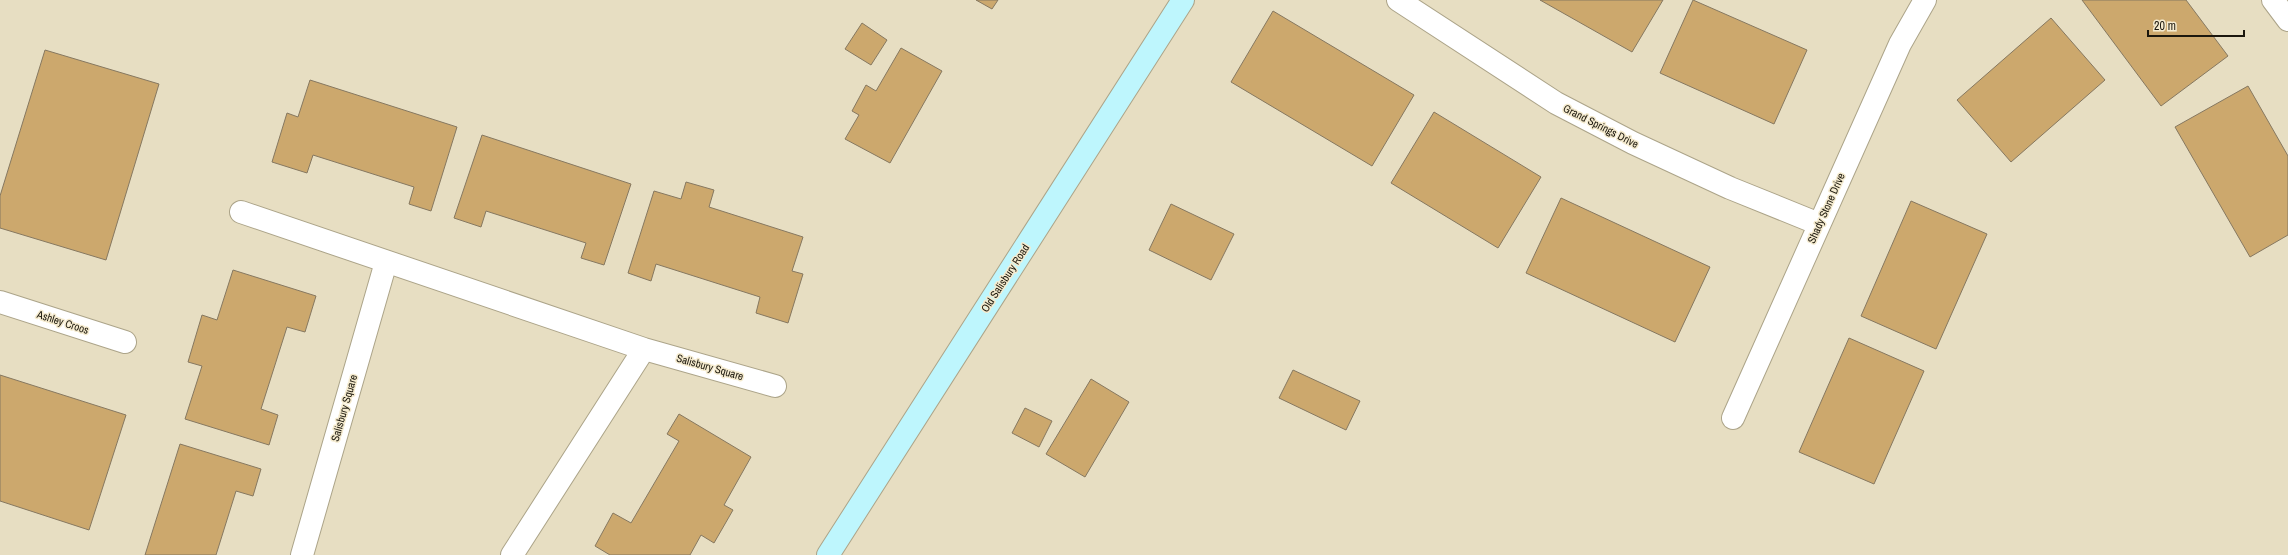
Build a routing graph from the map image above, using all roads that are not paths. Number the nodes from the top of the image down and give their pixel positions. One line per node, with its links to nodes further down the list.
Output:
1 (1183, 0): 16 (main road, Old Salisbury Road)
2 (1398, 0): 7 (street, Grand Springs Drive)
3 (1925, 0): 7 (street, Shady Stone Drive)
4 (2273, 0): 5 (street)
5 (2288, 20)
6 (241, 212): 8 (street, Salisbury Square)
7 (1819, 224): 13 (street, Shady Stone Drive)
8 (386, 262): 11 (street, Salisbury Square); 14 (street, Salisbury Square)
9 (0, 302): 10 (street, Ashley Croos)
10 (125, 342)
11 (644, 349): 12 (street, Salisbury Square); 15 (street)
12 (775, 386)
13 (1733, 418)
14 (302, 555)
15 (512, 555)
16 (828, 555)

